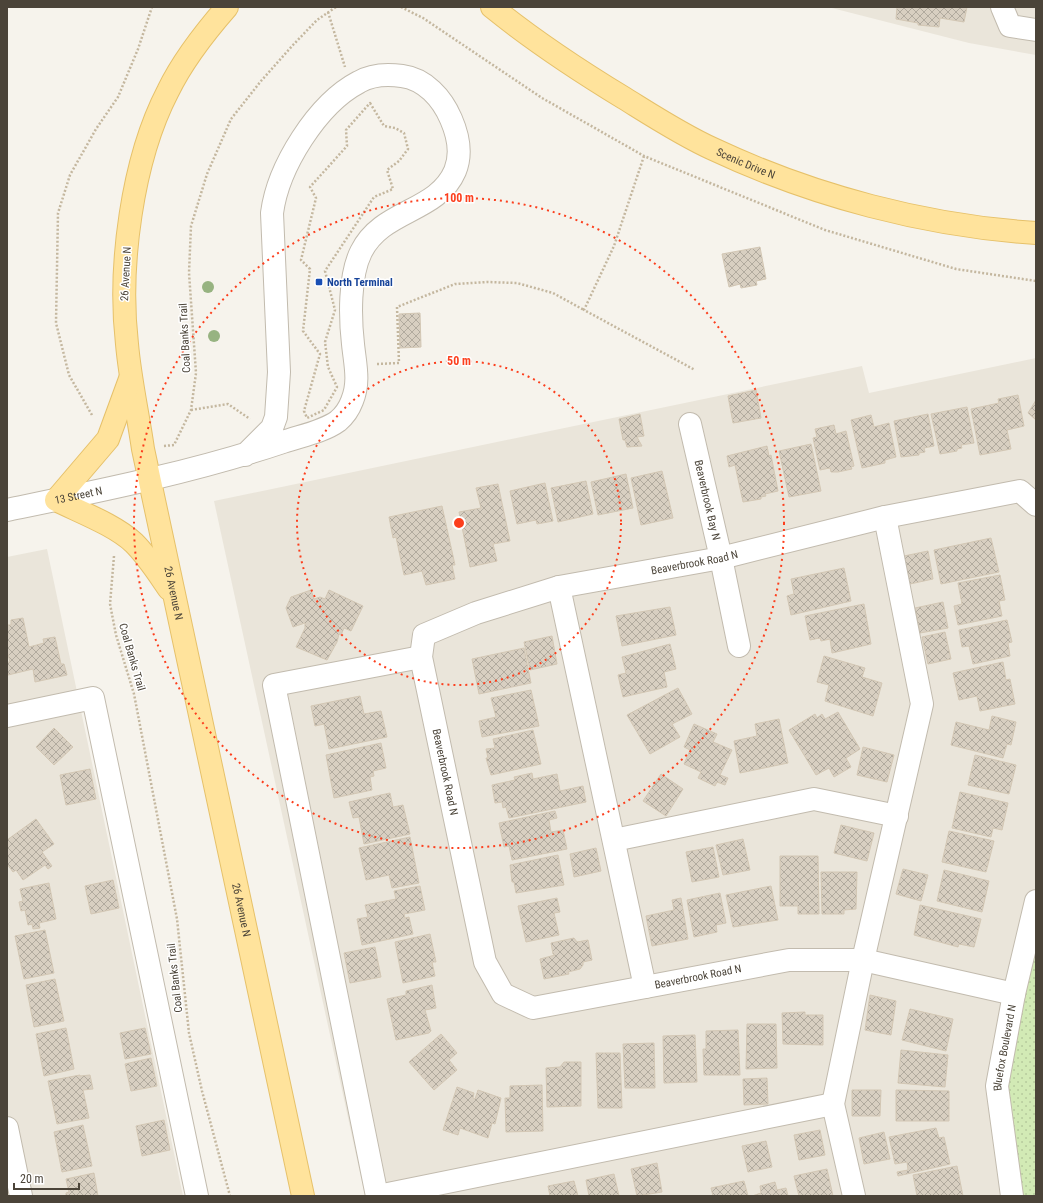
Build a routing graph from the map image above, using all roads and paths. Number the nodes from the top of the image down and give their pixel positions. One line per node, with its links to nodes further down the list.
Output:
1 (152, 7): 18 (path)
2 (227, 7): 14 (main road, 26 Avenue N)
3 (336, 7): 6 (path, Coal Banks Trail)
4 (492, 7): 10 (main road, Scenic Drive N)
5 (1002, 7): 7 (street)
6 (328, 12): 8 (path); 15 (path, Coal Banks Trail)
7 (1036, 30)
8 (343, 64)
9 (644, 156): 11 (path)
10 (1036, 233)
11 (584, 310): 12 (path); 13 (path)
12 (377, 368)
13 (695, 370)
14 (131, 376): 18 (main road); 19 (main road, 26 Avenue N)
15 (190, 410): 16 (path); 19 (path, Coal Banks Trail)
16 (255, 422)
17 (690, 424): 27 (street, Beaverbrook Bay N)
18 (108, 439): 22 (main road)
19 (143, 448): 21 (main road, 26 Avenue N)
20 (245, 455): 20 (street, 13 Street N); 21 (street, 13 Street N)
21 (150, 479): 22 (street, 13 Street N); 29 (main road, 26 Avenue N)
22 (56, 500): 24 (street, 13 Street N); 26 (main road)
23 (1036, 505): 25 (street, Beaverbrook Road N)
24 (7, 510)
25 (885, 517): 27 (street, Beaverbrook Road N); 33 (street)
26 (119, 532): 29 (main road); 43 (path, Coal Banks Trail)
27 (721, 558): 28 (street, Beaverbrook Road N); 30 (street, Beaverbrook Bay N)
28 (560, 587): 31 (street, Beaverbrook Road N); 34 (street)
29 (176, 601): 44 (main road, 26 Avenue N)
30 (739, 646)
31 (421, 657): 37 (street, Beaverbrook Road N); 45 (street)
32 (7, 716): 42 (street)
33 (897, 816): 34 (street); 36 (street)
34 (614, 840): 37 (street)
35 (1036, 901): 38 (street, Bluefox Boulevard N)
36 (863, 960): 37 (street, Beaverbrook Road N); 38 (street, Beaverbrook Road N); 39 (street)
37 (645, 987)
38 (1014, 994): 47 (street, Bluefox Boulevard N)
39 (833, 1104): 45 (street); 46 (street)
40 (7, 1128): 41 (street)
41 (21, 1196)
42 (197, 1196)
43 (230, 1196)
44 (303, 1196)
45 (378, 1196)
46 (854, 1196)
47 (1012, 1196)

